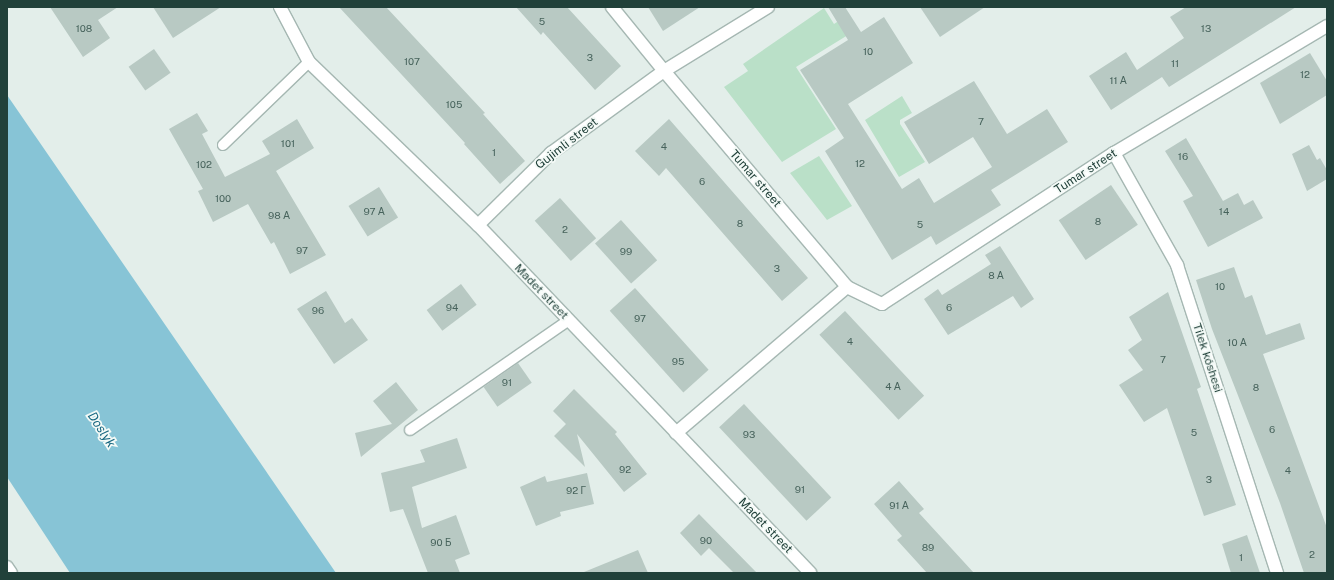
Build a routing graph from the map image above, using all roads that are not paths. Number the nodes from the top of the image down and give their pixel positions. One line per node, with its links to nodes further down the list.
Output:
1 (280, 7): 5 (street, Madet street)
2 (612, 7): 6 (street)
3 (768, 7): 6 (street, Gujimli street)
4 (1327, 26): 8 (street, Tumar street)
5 (309, 62): 7 (lane); 9 (street, Madet street)
6 (664, 71): 9 (street, Gujimli street); 10 (street, Tumar street)
7 (223, 145)
8 (1114, 153): 10 (street, Tumar street); 17 (street, Tilek kóshesi)
9 (478, 225): 11 (street, Madet street)
10 (847, 287): 13 (street)
11 (569, 320): 12 (lane); 13 (street, Madet street)
12 (410, 430)
13 (676, 433): 16 (street, Madet street)
14 (7, 567): 15 (street)
15 (11, 573)
16 (810, 573)
17 (1277, 573)

